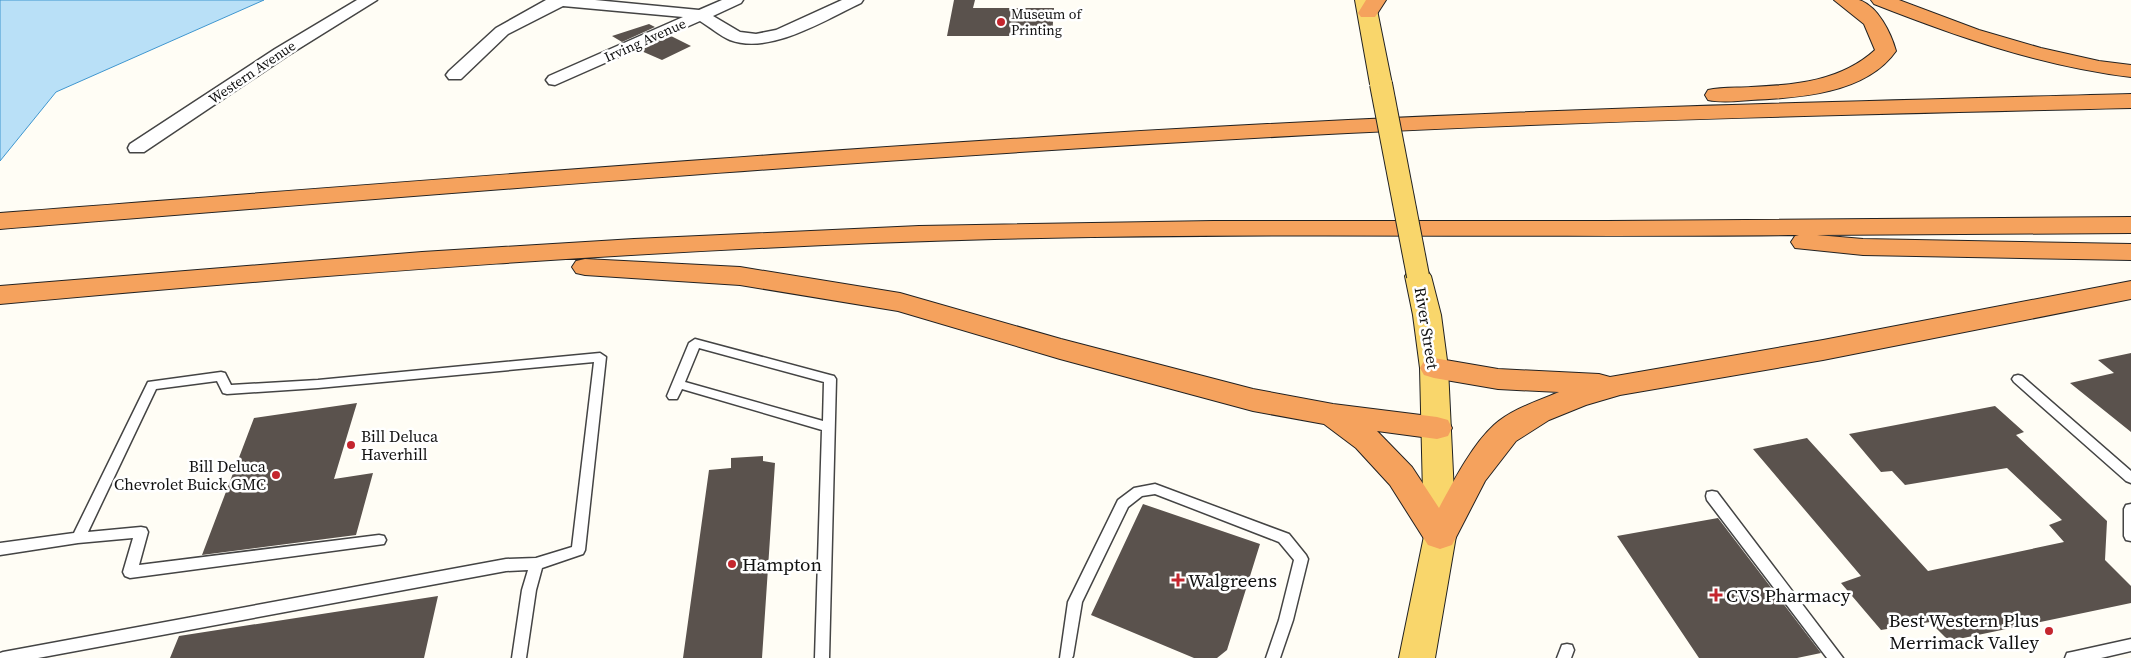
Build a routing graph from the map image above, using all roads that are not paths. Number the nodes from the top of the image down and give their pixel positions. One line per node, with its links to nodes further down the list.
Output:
1 (369, 0): 14 (street, Western Avenue)
2 (559, 0): 8 (street); 10 (street)
3 (735, 0): 8 (street, Irving Avenue)
4 (855, 0): 8 (street)
5 (1844, 0): 13 (highway)
6 (1881, 0): 9 (highway)
7 (1370, 4): 22 (main road, River Street, bridge)
8 (701, 15): 11 (street, Irving Avenue)
9 (2131, 71)
10 (455, 75)
11 (556, 80)
12 (2131, 101): 13 (highway)
13 (1477, 121): 15 (highway)
14 (137, 148)
15 (0, 221)
16 (2131, 225): 17 (highway)
17 (1613, 228): 18 (highway); 19 (highway)
18 (2131, 252)
19 (441, 259): 21 (highway); 25 (highway)
20 (2131, 290): 24 (highway)
21 (0, 295)
22 (1434, 368): 24 (highway); 27 (main road, River Street)
23 (2018, 379): 28 (lane)
24 (1620, 385): 31 (highway)
25 (1333, 416): 27 (highway); 31 (highway)
26 (829, 427): 26 (lane); 41 (lane)
27 (1436, 428): 31 (main road, River Street)
28 (2131, 478)
29 (1712, 496): 44 (lane)
30 (2131, 509): 32 (lane)
31 (1440, 536): 43 (main road, River Street)
32 (2131, 536)
33 (78, 538): 34 (lane); 35 (lane); 36 (lane)
34 (380, 540)
35 (0, 549)
36 (536, 564): 39 (lane); 40 (lane)
37 (2131, 645): 45 (lane)
38 (1068, 657): 42 (lane)
39 (3, 658)
40 (519, 658)
41 (822, 658)
42 (1273, 658)
43 (1417, 658)
44 (1836, 658)
45 (2072, 658)

